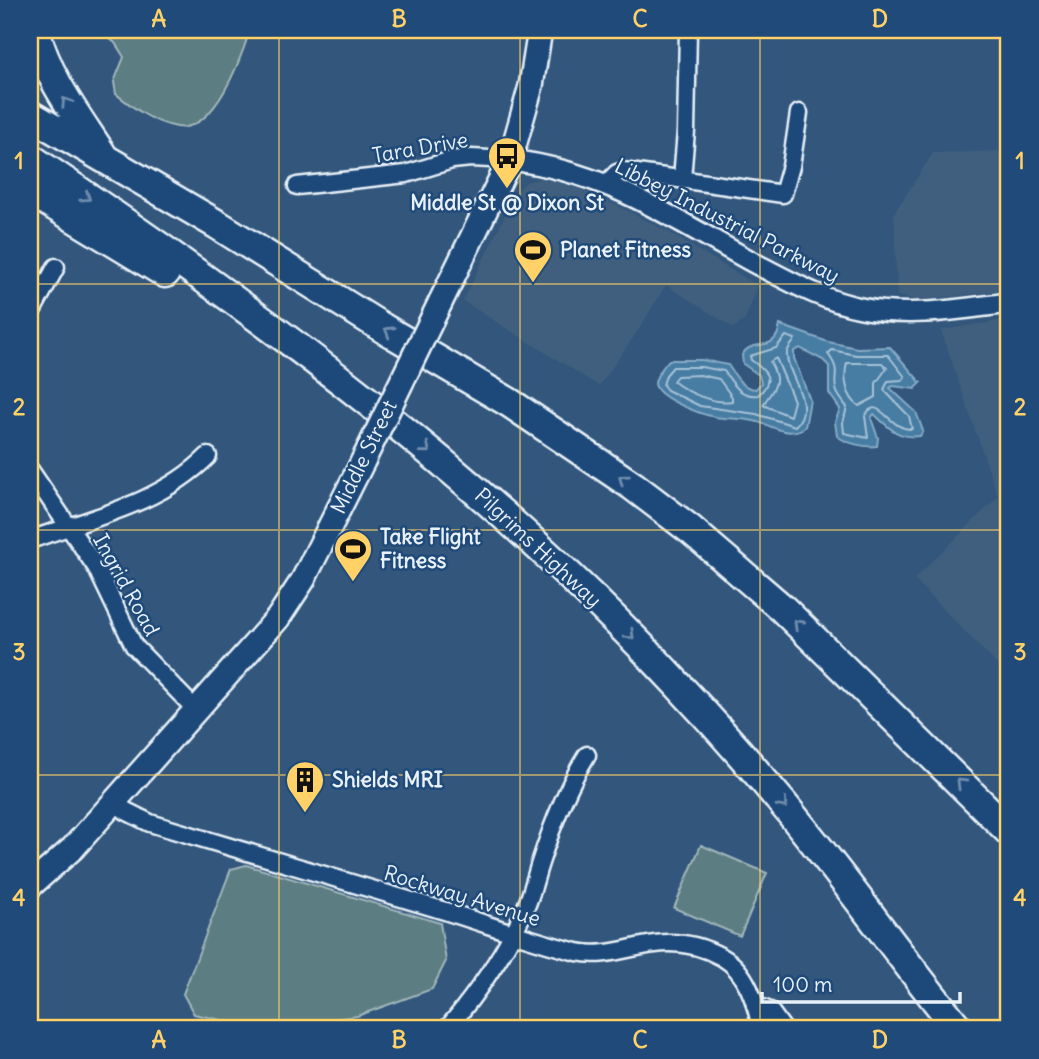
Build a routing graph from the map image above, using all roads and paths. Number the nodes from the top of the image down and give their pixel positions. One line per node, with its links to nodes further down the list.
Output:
1 (35, 30): 7 (highway, one-way to 1)
2 (540, 30): 8 (main road, Middle Street)
3 (688, 30): 9 (street)
4 (799, 113): 9 (street)
5 (30, 115): 7 (highway)
6 (30, 158): 16 (highway, Pilgrims Highway, one-way to 16)
7 (104, 158): 24 (highway, one-way to 7)
8 (510, 160): 10 (street, Libbey Industrial Parkway); 11 (street, Tara Drive); 21 (main road, Middle Street, bridge)
9 (682, 179): 10 (street)
10 (606, 184): 14 (street, Libbey Industrial Parkway)
11 (296, 186)
12 (30, 191): 16 (highway)
13 (56, 267): 15 (street)
14 (1009, 303)
15 (30, 315)
16 (360, 396): 31 (highway, Pilgrims Highway, one-way to 31)
17 (208, 456): 19 (street)
18 (30, 470): 19 (street, Ingrid Road)
19 (67, 527): 20 (street); 21 (street, Ingrid Road)
20 (30, 540)
21 (197, 711): 23 (main road, Middle Street)
22 (587, 755): 26 (street)
23 (115, 802): 25 (main road, Middle Street); 26 (street, Rockway Avenue)
24 (1009, 831)
25 (30, 886)
26 (512, 934): 27 (street, Rockway Avenue); 28 (street)
27 (755, 1005): 29 (street, Rockway Avenue); 30 (street)
28 (447, 1029)
29 (761, 1029)
30 (783, 1029)
31 (959, 1029)

